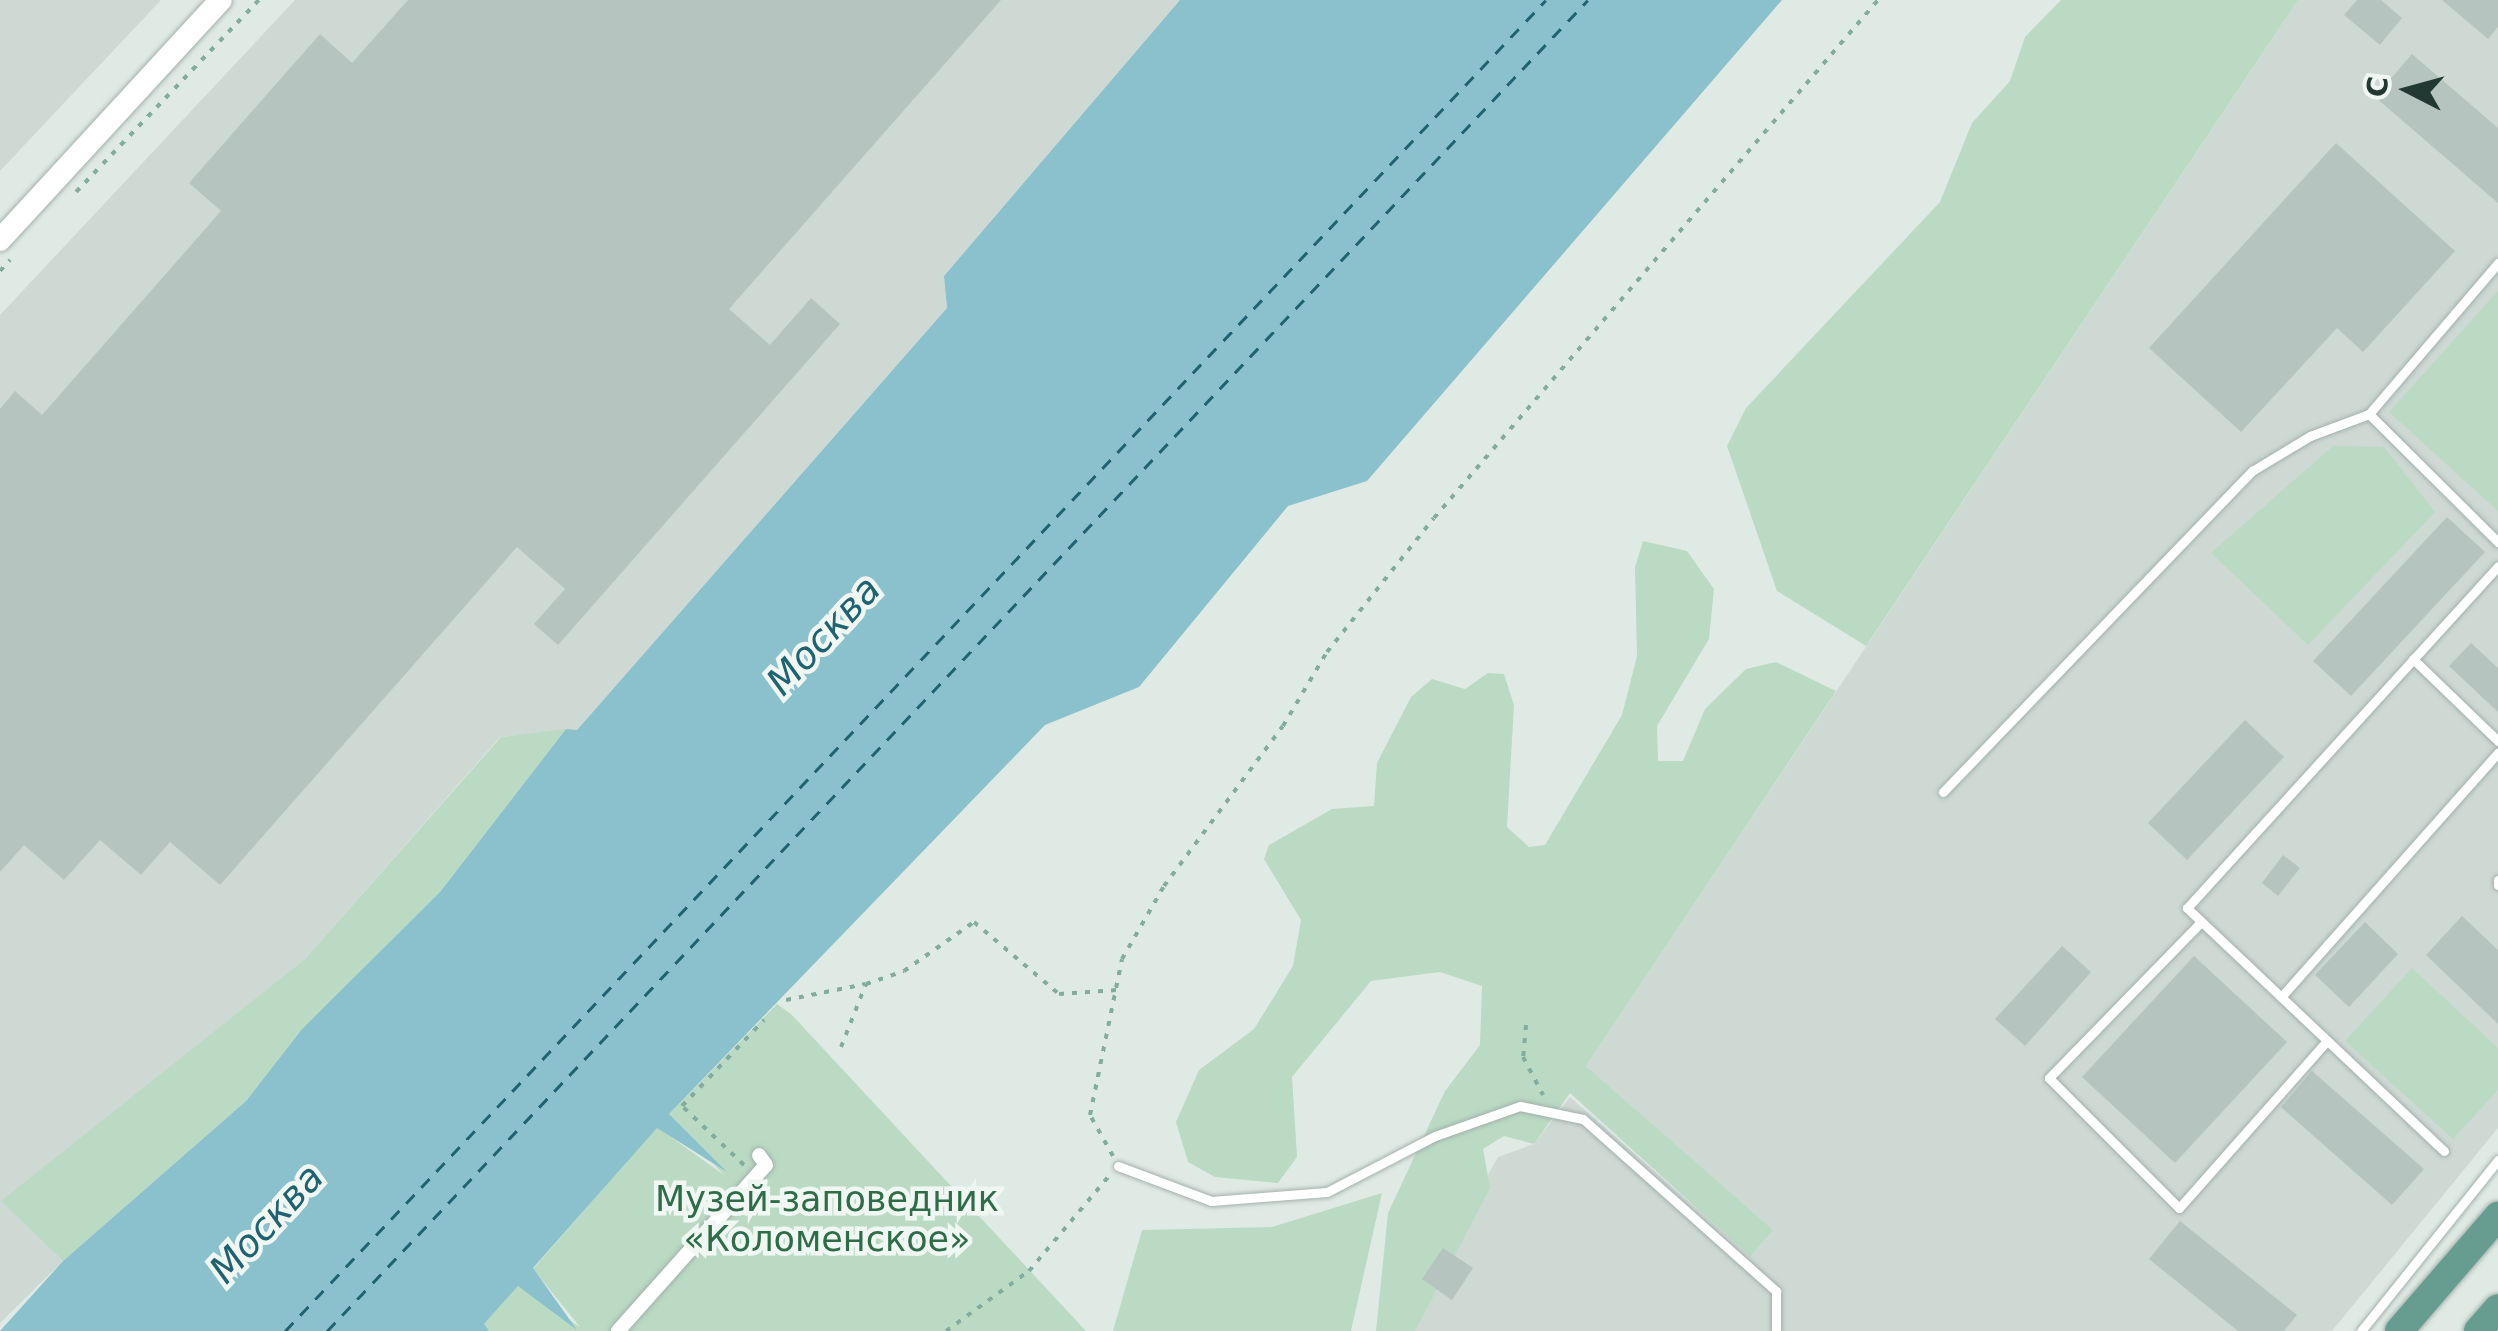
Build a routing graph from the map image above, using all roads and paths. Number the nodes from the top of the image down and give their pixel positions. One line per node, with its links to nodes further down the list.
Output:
1 (221, 0): 5 (street)
2 (259, 0): 4 (path)
3 (1878, 0): 17 (path)
4 (71, 196)
5 (10, 245): 7 (path)
6 (2498, 263): 8 (lane)
7 (0, 270)
8 (2369, 414): 9 (lane); 14 (lane)
9 (2498, 542)
10 (2498, 566): 11 (lane)
11 (2414, 659): 12 (lane); 15 (lane)
12 (2498, 740)
13 (2498, 754): 18 (lane)
14 (1943, 792)
15 (2201, 922): 18 (lane); 22 (lane)
16 (866, 984): 17 (path); 19 (path); 23 (path)
17 (1119, 990): 28 (path)
18 (2281, 997): 22 (lane)
19 (786, 1000)
20 (764, 1020): 29 (path)
21 (1526, 1025): 24 (path)
22 (2328, 1041): 25 (lane)
23 (841, 1047)
24 (1553, 1112): 28 (lane); 34 (lane)
25 (2444, 1151)
26 (758, 1155): 32 (street)
27 (2498, 1160): 35 (lane)
28 (1118, 1166): 33 (path)
29 (747, 1168)
30 (2498, 1216): 36 (main road)
31 (2498, 1308): 37 (main road)
32 (618, 1331)
33 (946, 1331)
34 (1776, 1331)
35 (2361, 1331)
36 (2399, 1331)
37 (2478, 1331)

